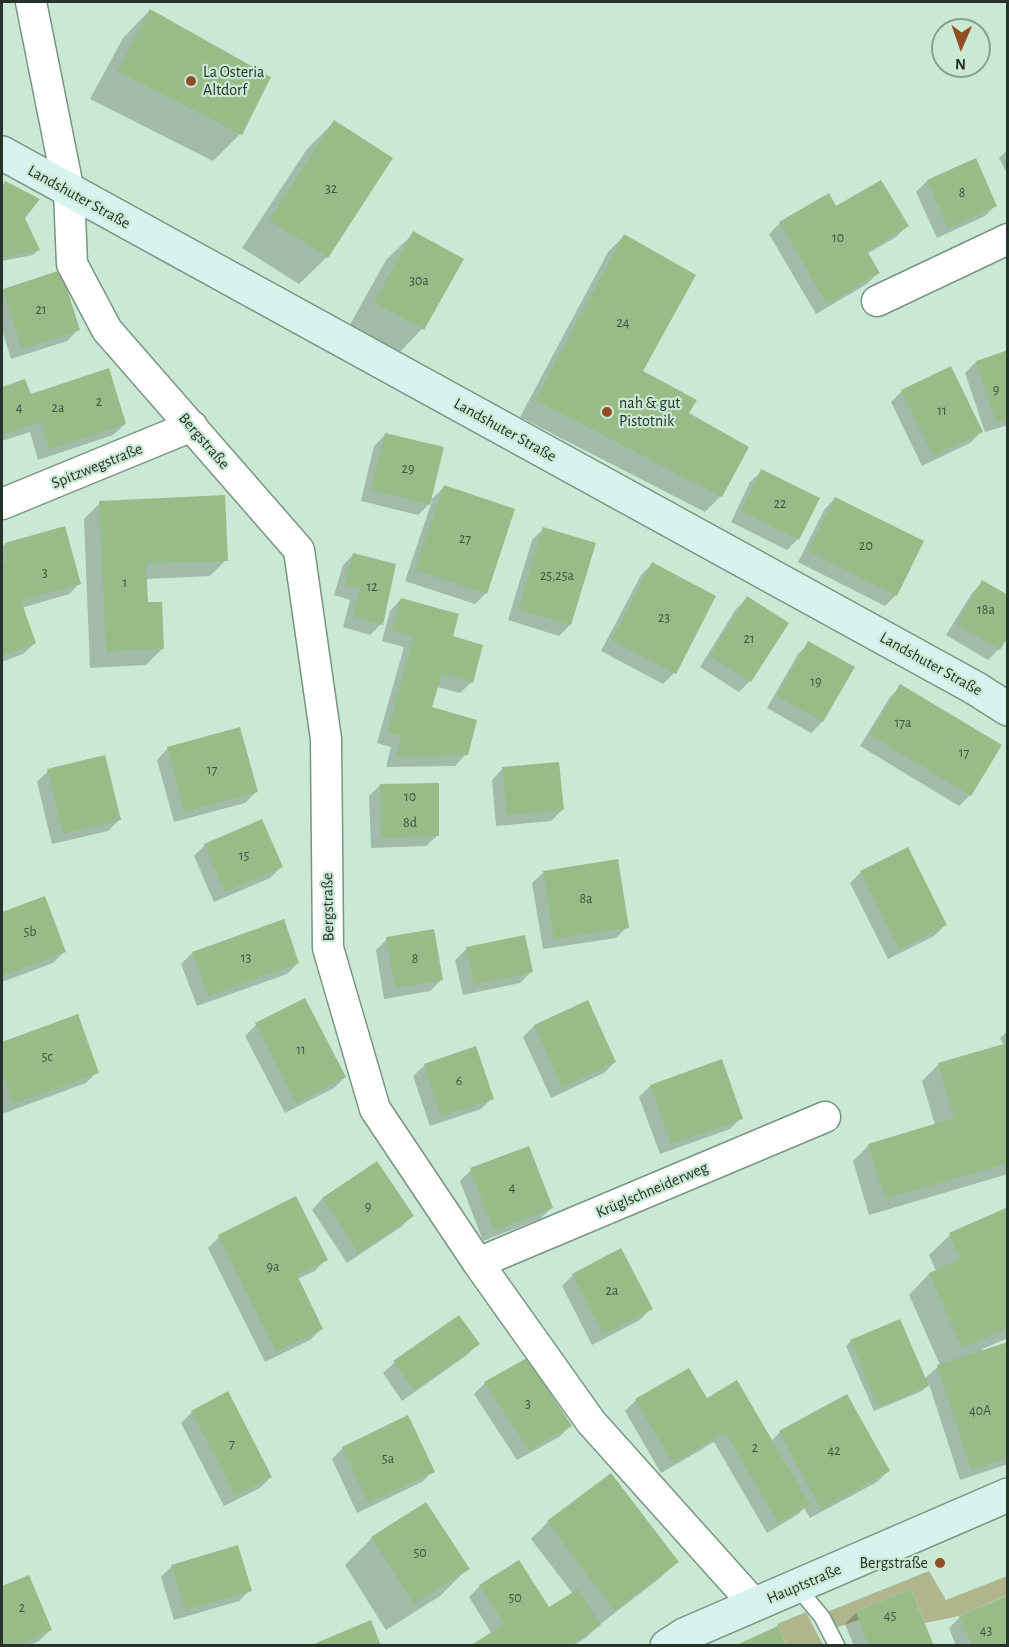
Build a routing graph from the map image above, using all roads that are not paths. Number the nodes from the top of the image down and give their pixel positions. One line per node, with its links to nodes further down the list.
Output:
1 (31, 2): 3 (street, Bergstraße)
2 (2, 153): 3 (street, Landshuter Straße)
3 (69, 192): 6 (street, Bergstraße); 8 (street, Landshuter Straße)
4 (1008, 239): 5 (street)
5 (877, 301)
6 (192, 426): 7 (street, Spitzwegstraße); 10 (street, Bergstraße)
7 (2, 504)
8 (1008, 709)
9 (825, 1117): 10 (street, Krüglschneiderweg)
10 (478, 1263): 13 (street, Bergstraße)
11 (1008, 1496): 12 (street, Hauptstraße)
12 (797, 1587): 13 (street, Hauptstraße); 15 (lane)
13 (755, 1605): 14 (street, Hauptstraße)
14 (667, 1646)
15 (837, 1646)

